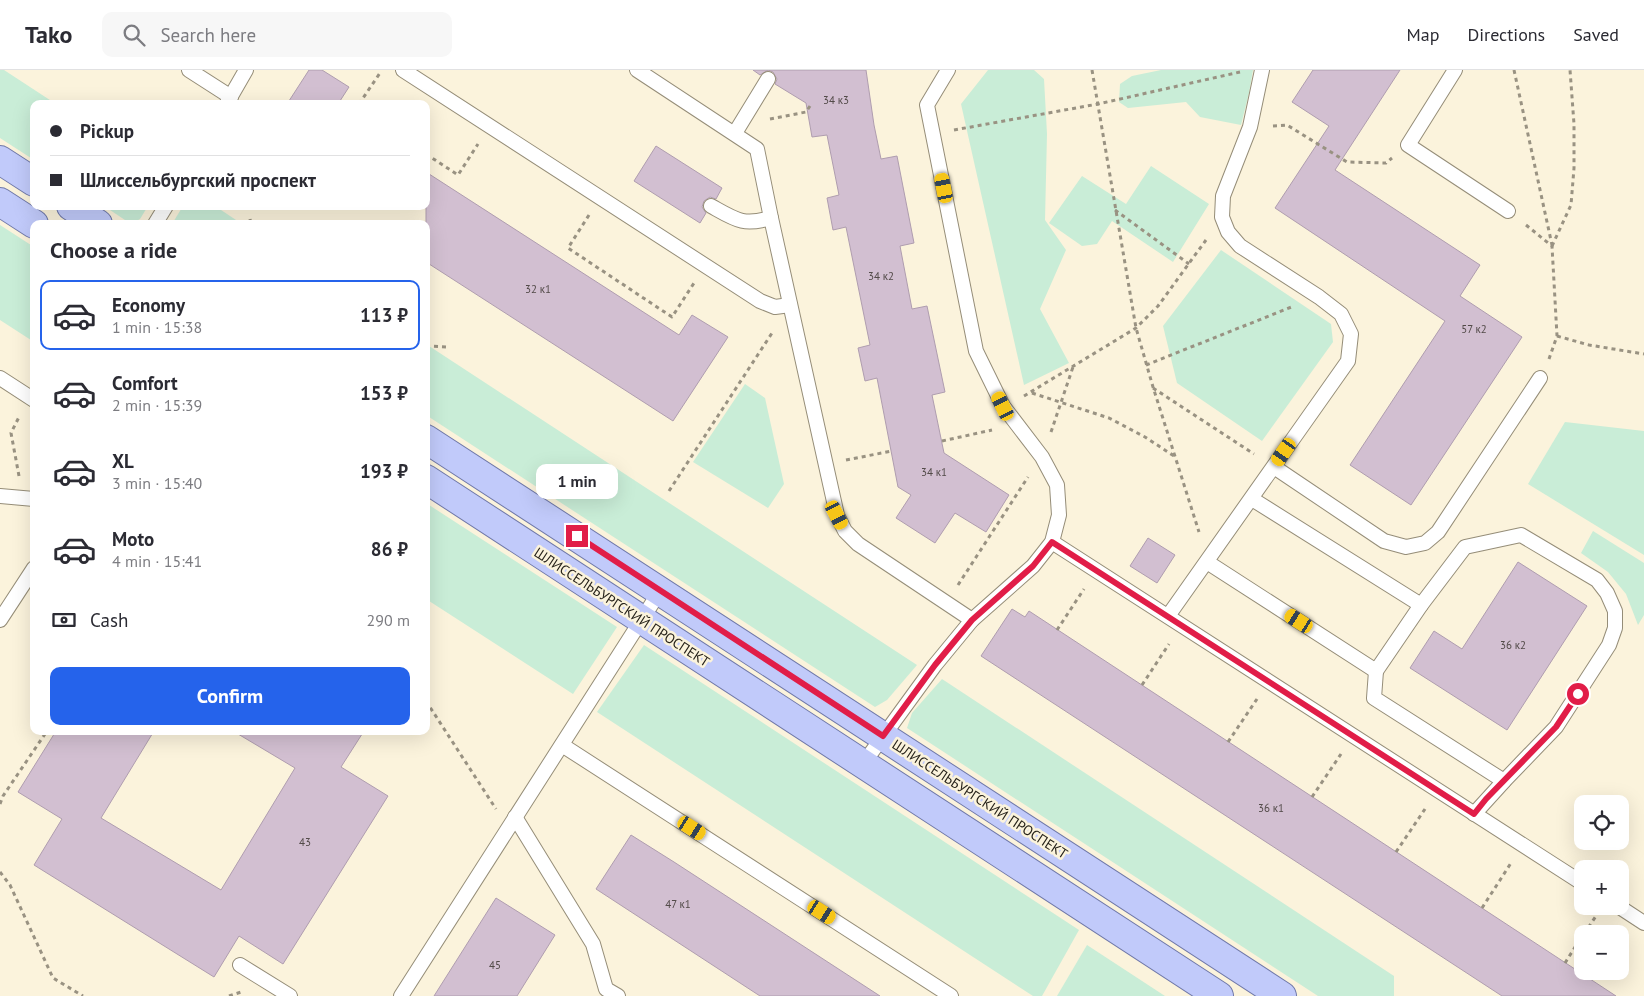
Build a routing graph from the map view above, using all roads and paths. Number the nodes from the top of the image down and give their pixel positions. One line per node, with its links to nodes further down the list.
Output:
1 (189, 70): 14 (lane)
2 (246, 70): 14 (lane)
3 (382, 70): 15 (path)
4 (403, 70): 18 (lane)
5 (637, 70): 20 (lane)
6 (948, 70): 21 (lane)
7 (1092, 70): 16 (path)
8 (1248, 70): 16 (path)
9 (1262, 70): 19 (lane)
10 (1455, 70): 22 (lane)
11 (1514, 70): 36 (path)
12 (1570, 70): 36 (path)
13 (768, 79): 20 (lane)
14 (228, 100)
15 (362, 100)
16 (1098, 104): 21 (path); 30 (path)
17 (810, 106): 20 (path)
18 (490, 126): 23 (path); 26 (lane)
19 (1250, 128): 22 (path); 32 (lane)
20 (738, 129): 33 (lane)
21 (933, 134): 55 (lane)
22 (1408, 145): 31 (lane)
23 (430, 157)
24 (0, 160): 25 (main road)
25 (30, 179)
26 (600, 198): 38 (lane); 38 (path)
27 (0, 202): 35 (main road)
28 (711, 206): 33 (lane)
29 (77, 210): 34 (main road)
30 (1115, 210): 37 (path); 41 (path)
31 (1508, 211): 36 (path)
32 (1222, 217): 37 (path); 39 (lane)
33 (771, 218): 40 (lane)
34 (92, 220)
35 (30, 221)
36 (1552, 246): 42 (path)
37 (1189, 264): 41 (path)
38 (706, 266): 40 (lane)
39 (1318, 297): 46 (path); 63 (lane)
40 (790, 305): 62 (lane); 65 (path)
41 (1136, 328): 46 (path); 47 (path)
42 (1557, 336): 45 (path); 49 (path)
43 (430, 346): 44 (path)
44 (448, 347)
45 (1644, 354)
46 (1146, 364): 50 (path)
47 (1073, 366): 51 (path); 54 (path)
48 (0, 378): 52 (lane)
49 (1540, 378): 63 (lane)
50 (1152, 387): 60 (path); 63 (path)
51 (1031, 393): 54 (path); 55 (path)
52 (30, 398)
53 (30, 402): 67 (path)
54 (1061, 402): 60 (path); 61 (path)
55 (1003, 406): 56 (lane)
56 (1018, 425): 57 (path); 61 (lane)
57 (942, 441)
58 (430, 442): 73 (main road, ШЛИССЕЛЬБУРГСКИЙ ПРОСПЕКТ)
59 (892, 451): 62 (path)
60 (1174, 456): 70 (path)
61 (1042, 457): 69 (lane); 74 (path)
62 (826, 464): 74 (lane)
63 (1274, 467): 68 (lane)
64 (430, 482): 77 (main road, ШЛИССЕЛЬБУРГСКИЙ ПРОСПЕКТ)
65 (669, 491)
66 (0, 496): 67 (lane)
67 (28, 498)
68 (1252, 499): 70 (lane); 75 (lane)
69 (1052, 542): 71 (lane); 79 (lane)
70 (1207, 562): 76 (lane); 82 (lane)
71 (1096, 570): 76 (lane); 81 (path)
72 (30, 574): 78 (lane)
73 (660, 591): 77 (lane); 88 (main road, ШЛИССЕЛЬБУРГСКИЙ ПРОСПЕКТ)
74 (946, 602): 79 (lane)
75 (1421, 605): 82 (lane); 92 (lane)
76 (1168, 616): 80 (lane)
77 (642, 619): 90 (lane); 91 (main road, ШЛИССЕЛЬБУРГСКИЙ ПРОСПЕКТ)
78 (0, 620)
79 (972, 620): 88 (lane)
80 (1181, 625): 83 (lane); 84 (path)
81 (1057, 630)
82 (1376, 671): 92 (lane)
83 (1268, 681): 87 (lane); 89 (path)
84 (1142, 685)
85 (430, 707): 97 (path)
86 (44, 735): 95 (path)
87 (1353, 735): 93 (lane); 94 (path)
88 (883, 736): 91 (lane); 114 (main road, ШЛИССЕЛЬБУРГСКИЙ ПРОСПЕКТ)
89 (1228, 742)
90 (562, 745): 97 (lane); 112 (lane)
91 (863, 764): 113 (main road, ШЛИССЕЛЬБУРГСКИЙ ПРОСПЕКТ)
92 (1504, 781): 96 (lane)
93 (1437, 790): 96 (lane); 99 (path)
94 (1312, 797)
95 (0, 804)
96 (1474, 814): 98 (lane)
97 (512, 823): 108 (lane); 111 (lane)
98 (1523, 845): 101 (lane); 102 (path)
99 (1396, 852)
100 (0, 872): 109 (path)
101 (1574, 878)
102 (1482, 908)
103 (1629, 913): 104 (lane)
104 (1644, 923)
105 (1574, 949): 106 (path)
106 (1565, 963)
107 (240, 965): 110 (lane)
108 (609, 994)
109 (83, 996)
110 (290, 996)
111 (401, 996)
112 (952, 996)
113 (1220, 996)
114 (1282, 996)

